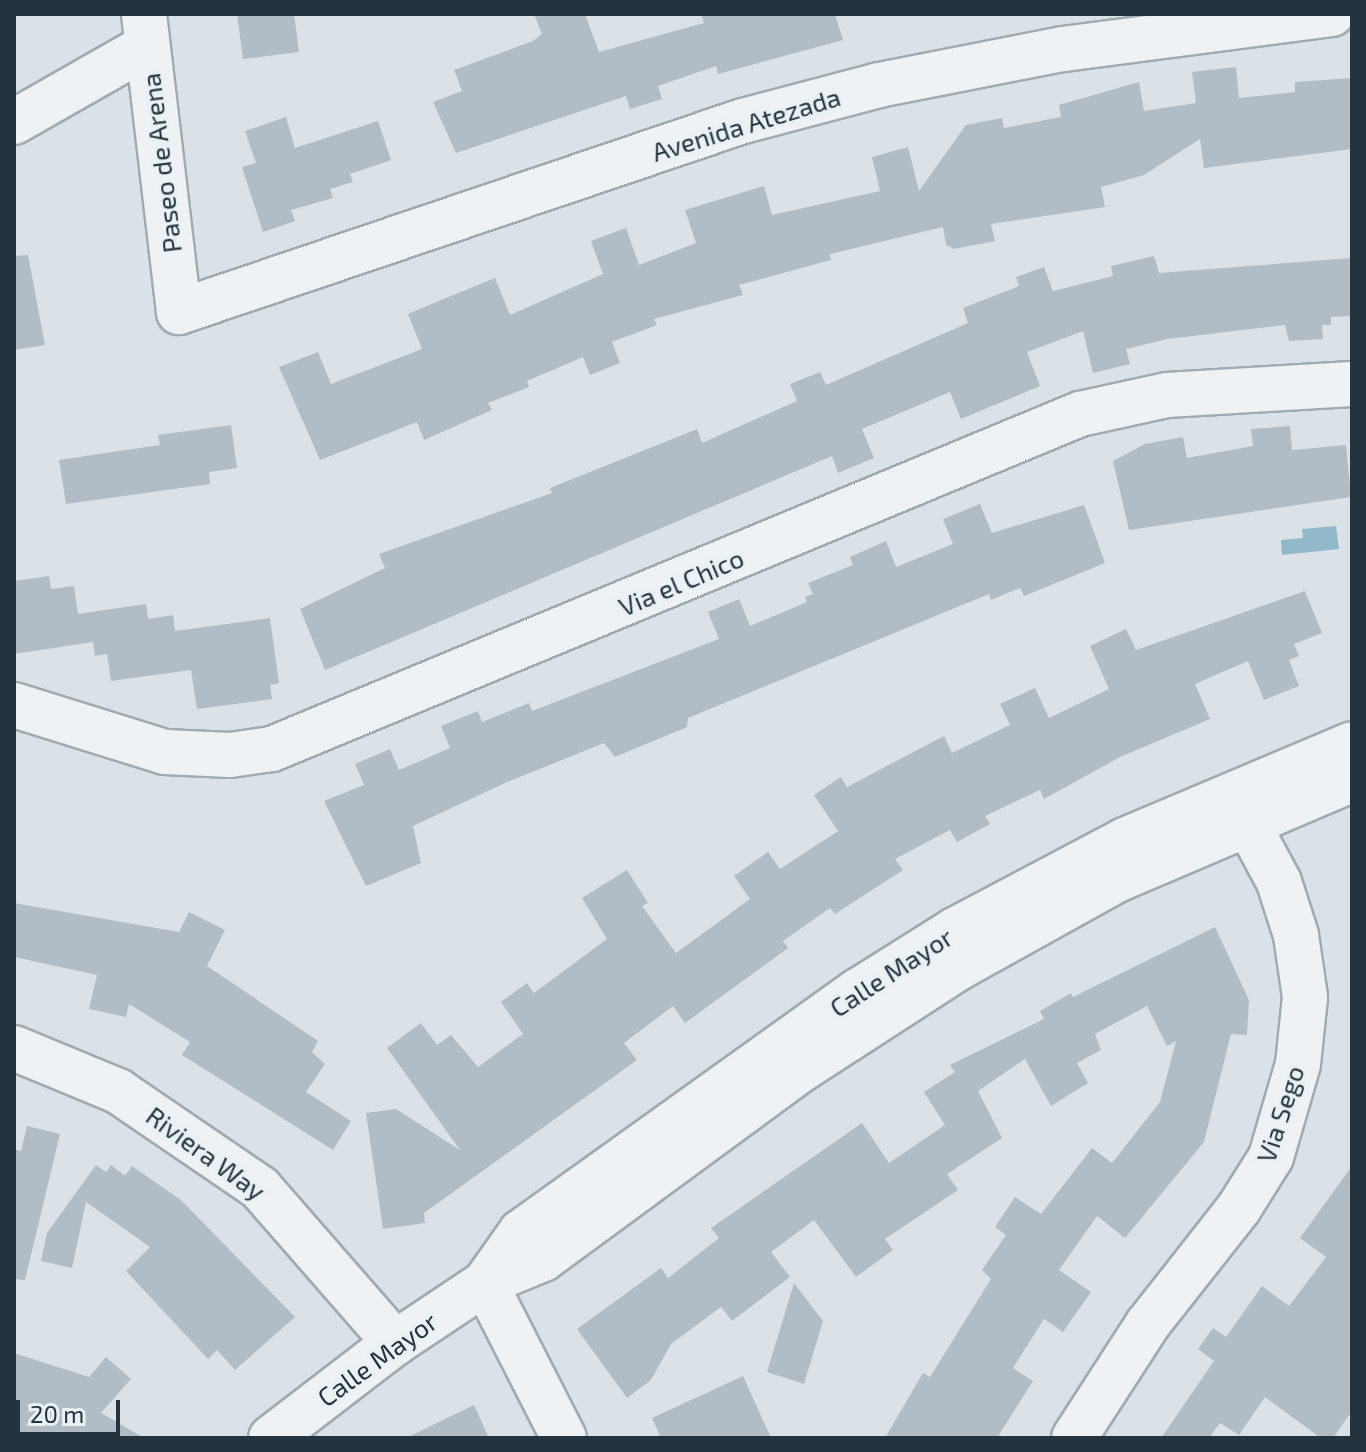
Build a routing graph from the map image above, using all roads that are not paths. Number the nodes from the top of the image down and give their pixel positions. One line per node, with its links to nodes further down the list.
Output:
1 (1332, 14): 4 (street, Avenida Atezada)
2 (145, 30): 3 (street); 4 (street, Paseo de Arena)
3 (14, 122)
4 (179, 312)
5 (1352, 384): 6 (street, Via el Chico)
6 (14, 705)
7 (1352, 744): 9 (street, Calle Mayor)
8 (1352, 780): 9 (street, Calle Mayor)
9 (1239, 808): 11 (street, Calle Mayor); 15 (street, Via Sego)
10 (14, 1048): 12 (street, Riviera Way)
11 (485, 1283): 12 (street, Calle Mayor); 14 (street)
12 (395, 1343): 13 (street, Calle Mayor)
13 (271, 1438)
14 (564, 1438)
15 (1074, 1438)

